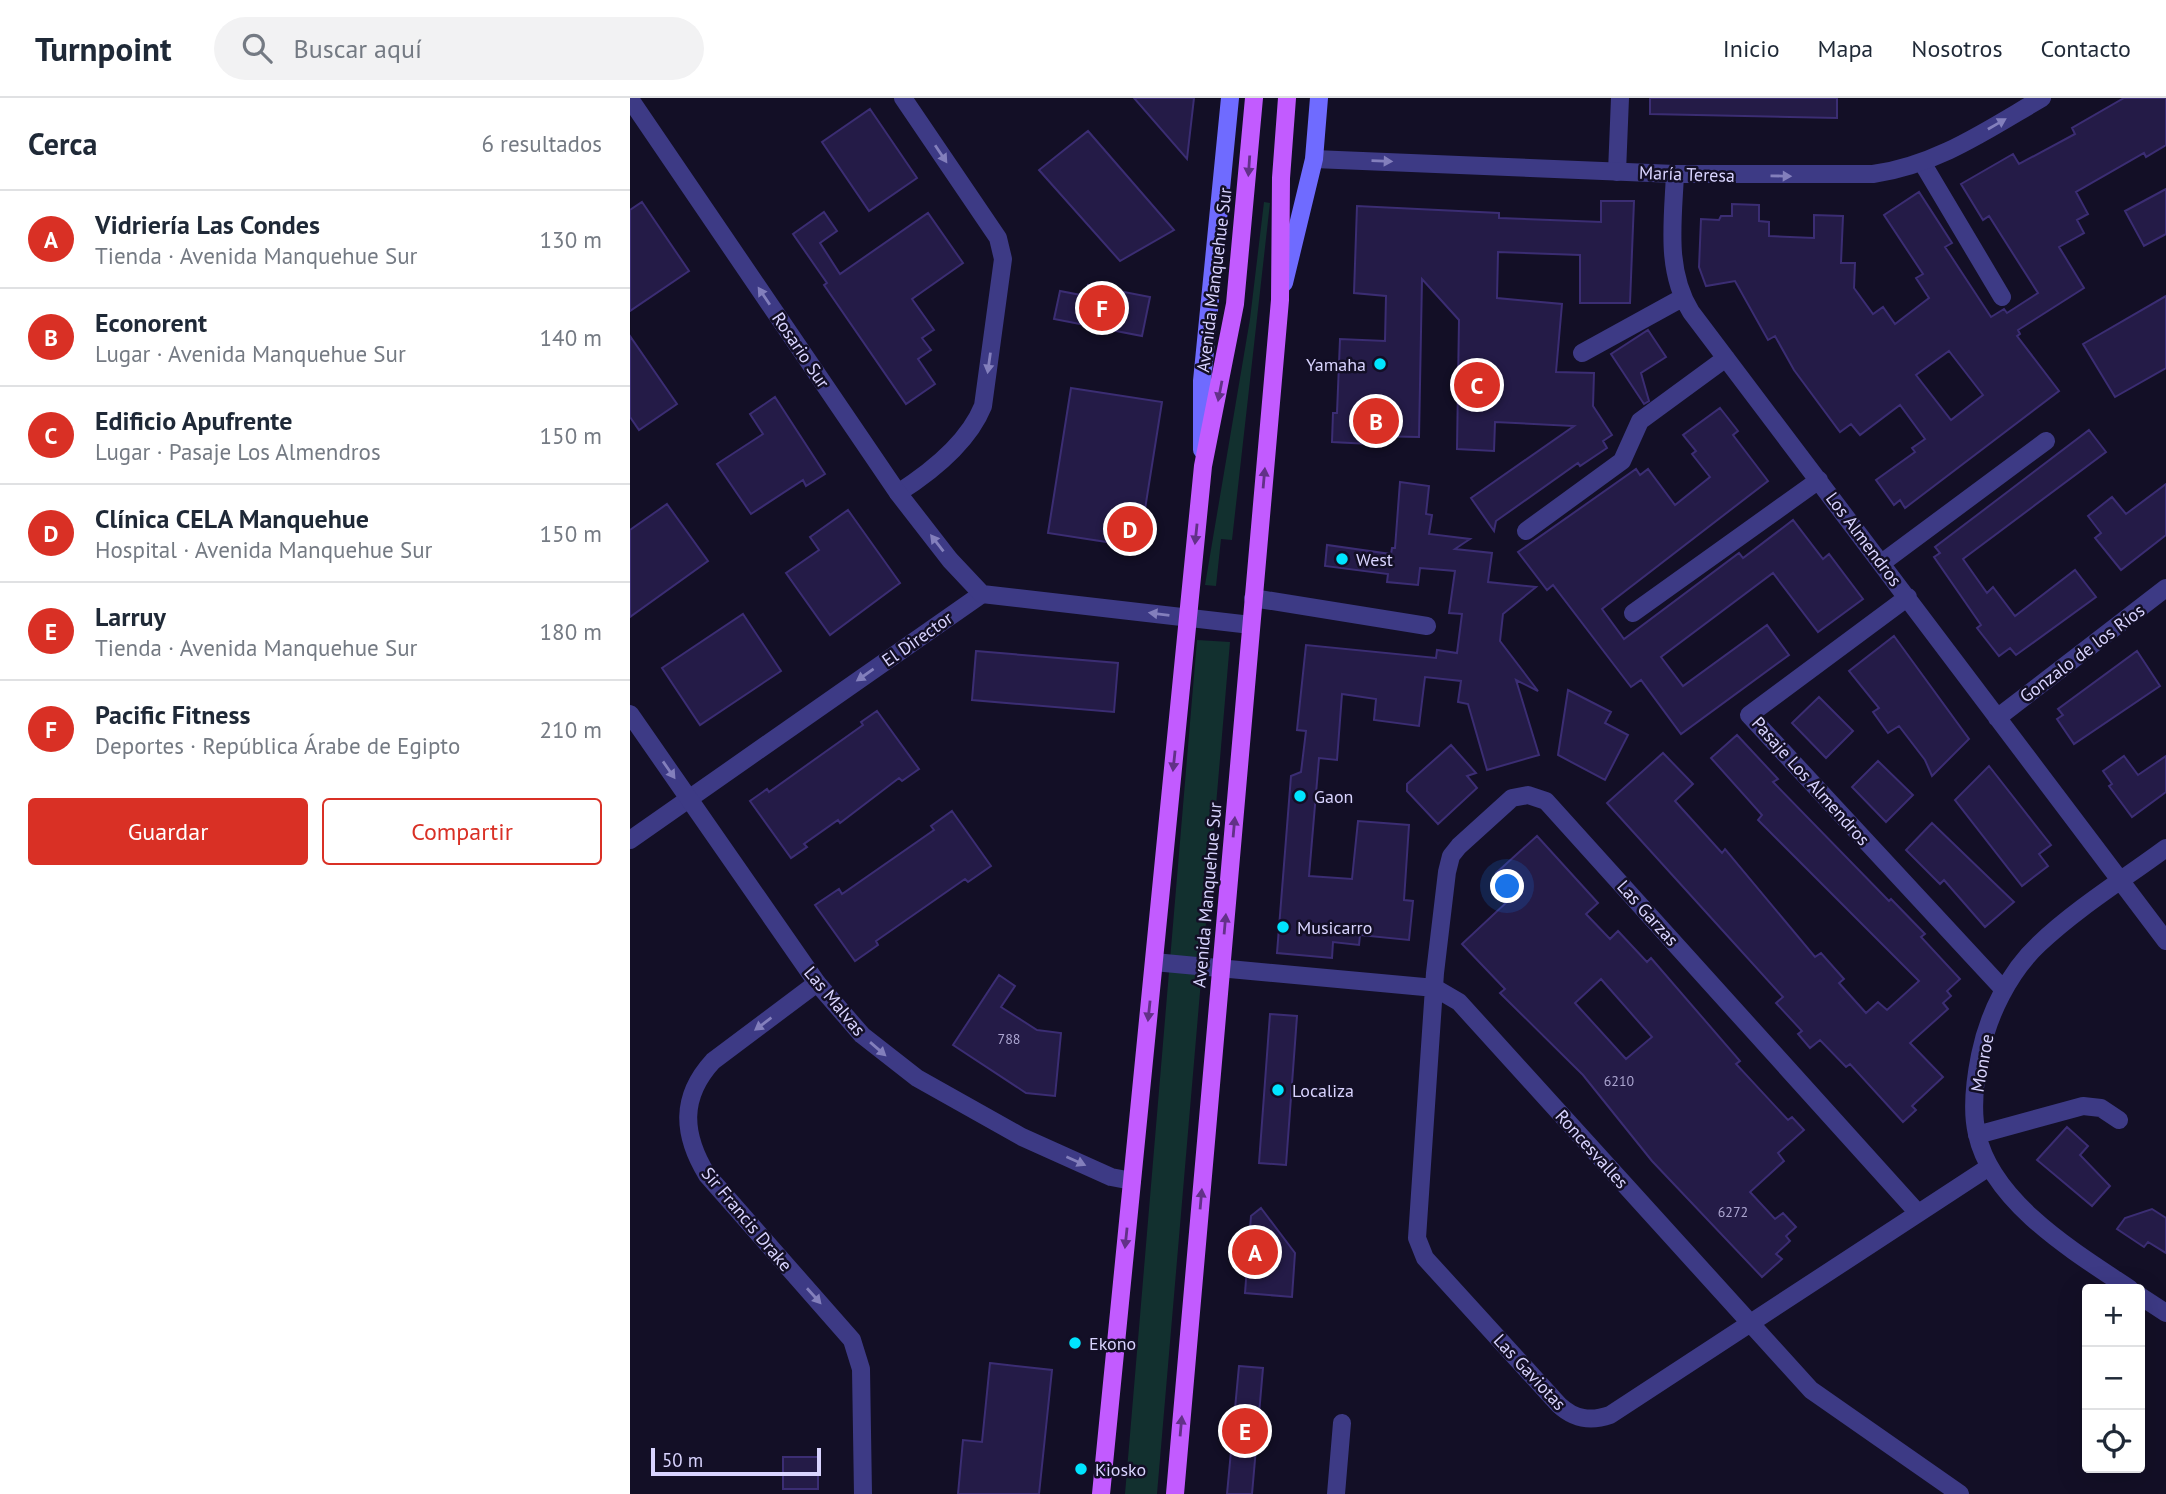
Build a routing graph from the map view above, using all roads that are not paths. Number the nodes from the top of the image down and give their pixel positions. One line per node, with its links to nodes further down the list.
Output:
1 (903, 98): 21 (street, one-way to 21)
2 (1230, 98): 19 (main road, Avenida Manquehue Sur)
3 (1254, 98): 19 (main road, Avenida Manquehue Sur, one-way to 19)
4 (1287, 98): 15 (main road, Avenida Manquehue Sur)
5 (1319, 98): 9 (main road, Avenida Manquehue Sur)
6 (1620, 98): 11 (street)
7 (2042, 98): 10 (street, María Teresa, one-way to 7)
8 (630, 99): 21 (street, Rosario Sur, one-way to 8)
9 (1314, 159): 11 (street, María Teresa, one-way to 11); 15 (main road, Avenida Manquehue Sur)
10 (1923, 164): 12 (street, María Teresa, one-way to 10); 13 (street)
11 (1617, 172): 12 (street, María Teresa)
12 (1675, 174): 14 (street, Los Almendros)
13 (2002, 297)
14 (1682, 298): 16 (street); 17 (street, Los Almendros)
15 (1280, 300): 27 (main road, Avenida Manquehue Sur, one-way to 15)
16 (1582, 353)
17 (1726, 358): 20 (street, Los Almendros); 22 (street)
18 (2046, 441): 23 (street)
19 (1203, 466): 29 (main road, Avenida Manquehue Sur, one-way to 29)
20 (1819, 480): 23 (street, Los Almendros); 28 (street)
21 (898, 493): 25 (street, Rosario Sur, one-way to 21)
22 (1526, 531)
23 (1883, 562): 26 (street, Los Almendros)
24 (2166, 588): 33 (street, Gonzalo de los Ríos)
25 (982, 594): 29 (street, one-way to 25); 34 (street, El Director, one-way to 34)
26 (1908, 597): 33 (street, Los Almendros); 43 (street, Pasaje Los Almendros)
27 (1254, 598): 30 (main road, Avenida Manquehue Sur); 31 (street)
28 (1633, 613)
29 (1188, 617): 30 (street); 39 (main road, Avenida Manquehue Sur, one-way to 39)
30 (1251, 625): 40 (main road, Avenida Manquehue Sur, one-way to 30)
31 (1427, 626)
32 (630, 714): 34 (street, Las Malvas, one-way to 34)
33 (1997, 718): 37 (street, Los Almendros)
34 (689, 799): 35 (street, El Director); 41 (street, Las Malvas)
35 (630, 840)
36 (2166, 848): 37 (street, Monroe)
37 (2120, 882): 38 (street); 43 (street, Monroe)
38 (2166, 941)
39 (1154, 962): 40 (street, Roncesvalles); 47 (main road, Avenida Manquehue Sur, one-way to 47)
40 (1221, 968): 42 (street, Roncesvalles); 56 (main road, Avenida Manquehue Sur, one-way to 40)
41 (817, 983): 47 (street, Las Malvas, one-way to 47); 54 (street, Sir Francis Drake, one-way to 54)
42 (1435, 988): 48 (street, Las Garzas); 52 (street, Roncesvalles); 52 (street, Las Gaviotas)
43 (2004, 990): 45 (street, Monroe)
44 (2119, 1120): 45 (street)
45 (1977, 1135): 46 (street, Monroe)
46 (1989, 1167): 48 (street, Las Gaviotas); 49 (street, Monroe)
47 (1132, 1181): 55 (main road, Avenida Manquehue Sur, one-way to 55)
48 (1918, 1213): 52 (street, Las Gaviotas)
49 (2122, 1284)
50 (2145, 1299): 51 (street)
51 (2166, 1313)
52 (1750, 1324): 58 (street, Roncesvalles)
53 (1342, 1423): 57 (street)
54 (863, 1494)
55 (1101, 1494)
56 (1175, 1494)
57 (1336, 1494)
58 (1960, 1494)

